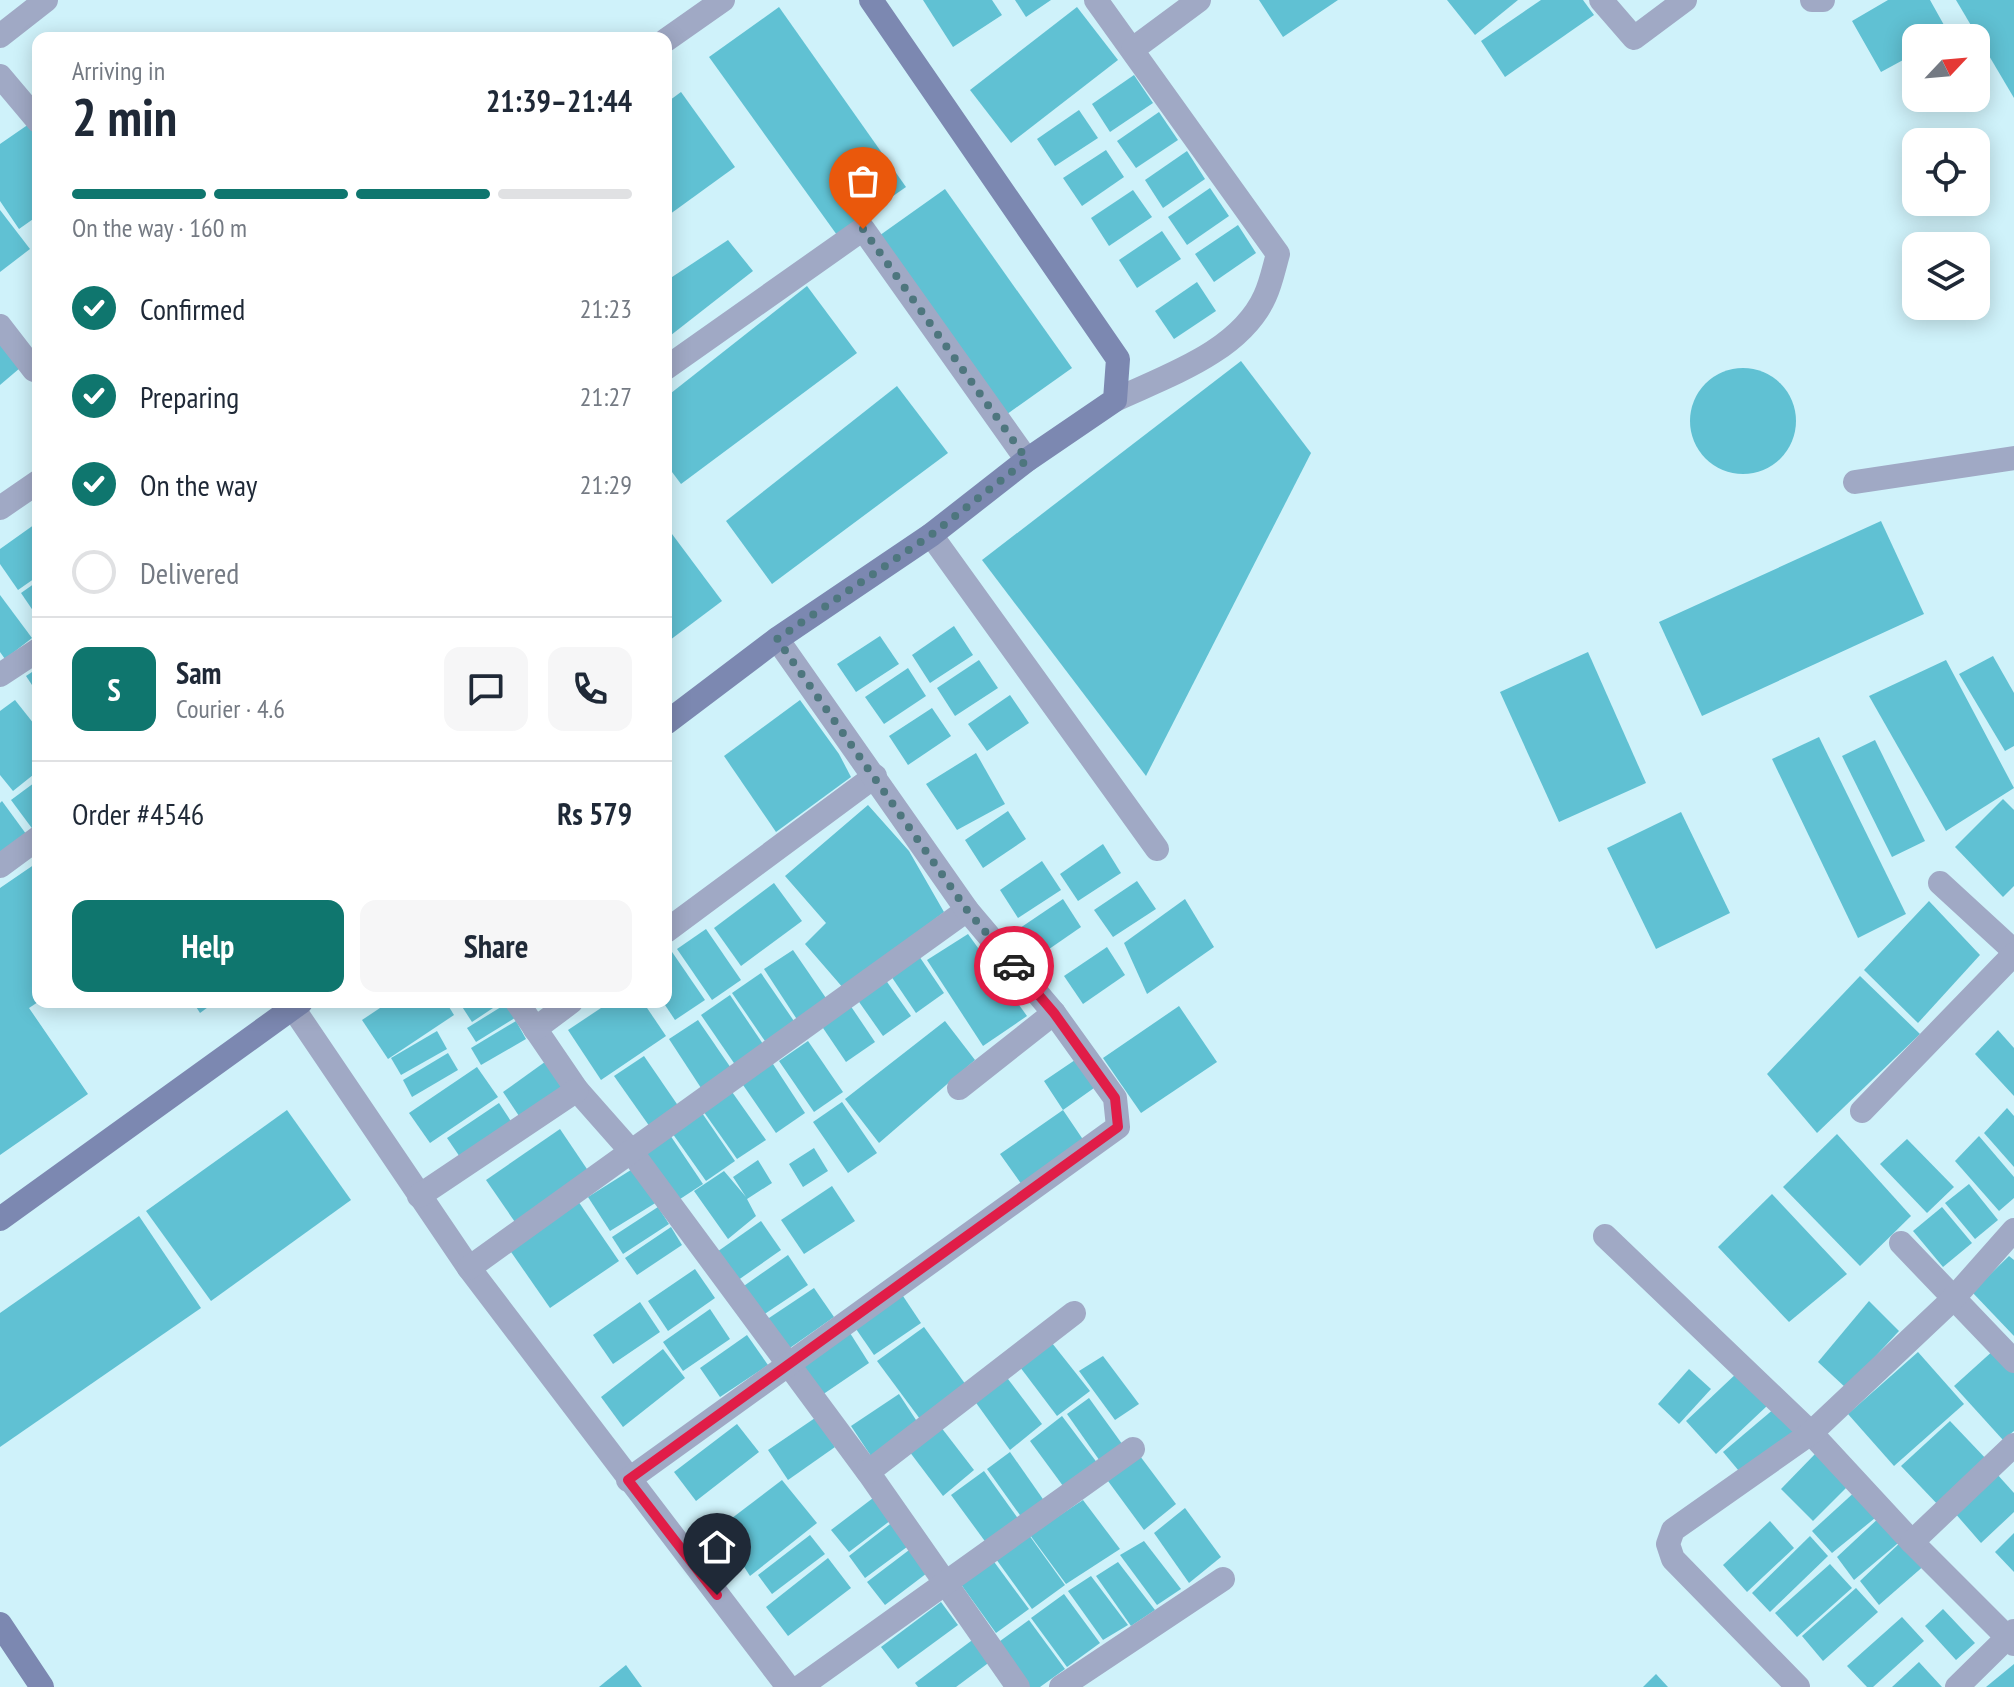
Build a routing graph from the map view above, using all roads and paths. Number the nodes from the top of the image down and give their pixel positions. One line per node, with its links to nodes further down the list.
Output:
1 (46, 0): 10 (street)
2 (723, 0): 11 (street)
3 (871, 0): 18 (street)
4 (1096, 0): 12 (street)
5 (1199, 0): 12 (street)
6 (1601, 0): 7 (street)
7 (1685, 0)
8 (1812, 0): 9 (street)
9 (1823, 0)
10 (0, 36)
11 (672, 36)
12 (1133, 49): 18 (street)
13 (0, 76): 14 (street)
14 (32, 114)
15 (0, 326): 17 (street)
16 (672, 364): 20 (street)
17 (32, 367)
18 (1115, 400): 20 (street)
19 (2014, 458): 21 (street)
20 (1027, 460): 24 (street)
21 (1855, 482)
22 (32, 491): 23 (street)
23 (0, 508)
24 (931, 535): 25 (street); 31 (street)
25 (777, 639): 28 (street); 29 (street)
26 (32, 654): 27 (street)
27 (0, 675)
28 (672, 718)
29 (875, 776): 34 (street); 35 (street)
30 (32, 842): 32 (street)
31 (1157, 849)
32 (0, 866)
33 (1940, 883): 36 (street)
34 (967, 910): 41 (street); 46 (street)
35 (672, 927)
36 (2014, 952): 45 (street)
37 (293, 1008): 48 (street)
38 (299, 1008): 47 (street)
39 (521, 1008): 42 (street)
40 (563, 1008): 42 (street)
41 (1054, 1013): 43 (street); 56 (street)
42 (535, 1029): 44 (street)
43 (959, 1088)
44 (577, 1090): 46 (street); 47 (street)
45 (1862, 1111)
46 (630, 1150): 52 (street); 56 (street)
47 (419, 1196): 52 (street)
48 (0, 1219)
49 (2014, 1230): 53 (street)
50 (1605, 1236): 57 (street)
51 (1901, 1243): 53 (street)
52 (469, 1268): 61 (street)
53 (1952, 1300): 55 (street); 57 (street)
54 (1074, 1313): 60 (street)
55 (2014, 1361)
56 (785, 1365): 60 (street); 61 (street)
57 (1811, 1433): 62 (street); 72 (street)
58 (2014, 1445): 62 (street)
59 (1133, 1449): 64 (street)
60 (868, 1472): 64 (street)
61 (628, 1480): 68 (street)
62 (1912, 1542): 66 (street)
63 (1223, 1579): 71 (street)
64 (947, 1582): 69 (street); 70 (street)
65 (0, 1624): 67 (street)
66 (2012, 1637): 73 (street)
67 (35, 1684)
68 (788, 1687)
69 (800, 1687)
70 (1018, 1687)
71 (1061, 1687)
72 (1798, 1687)
73 (1957, 1687)

